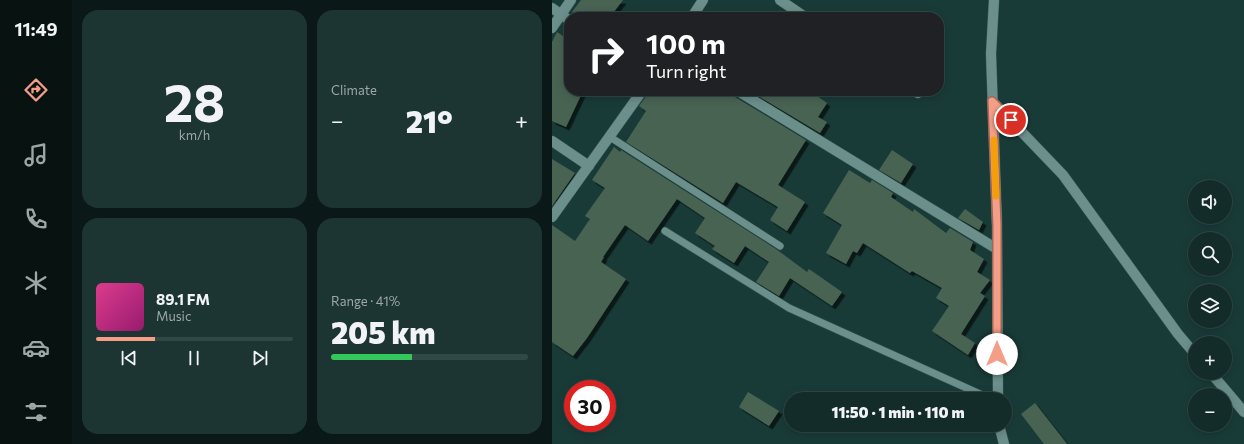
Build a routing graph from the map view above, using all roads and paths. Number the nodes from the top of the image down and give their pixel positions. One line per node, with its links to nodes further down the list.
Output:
1 (571, 0): 6 (street)
2 (703, 0): 7 (street)
3 (780, 0): 8 (street)
4 (994, 0): 14 (street)
5 (552, 8): 9 (street)
6 (567, 12)
7 (695, 12)
8 (798, 12)
9 (564, 16)
10 (564, 18): 11 (street)
11 (552, 28)
12 (639, 96): 15 (street)
13 (746, 96): 21 (street)
14 (992, 101): 21 (street); 22 (street)
15 (610, 137): 17 (street); 20 (lane)
16 (552, 141): 17 (street)
17 (589, 166): 18 (street)
18 (552, 217)
19 (665, 231): 24 (lane)
20 (780, 246)
21 (997, 249): 25 (street)
22 (1188, 346)
23 (1216, 380): 26 (street)
24 (975, 392)
25 (998, 392)
26 (1244, 412)
27 (1001, 432): 28 (street)
28 (1004, 444)

